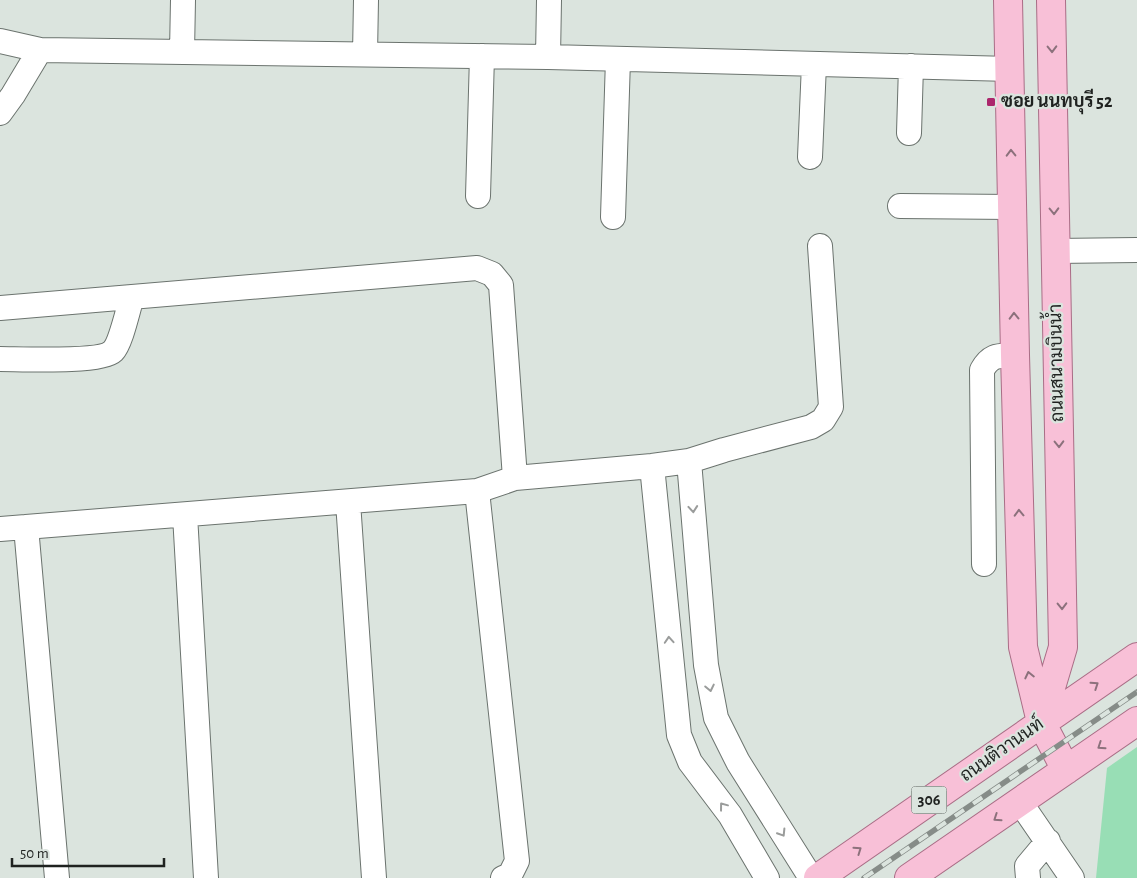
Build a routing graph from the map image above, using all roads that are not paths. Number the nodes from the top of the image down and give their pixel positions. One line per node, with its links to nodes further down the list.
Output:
1 (183, 0): 8 (street)
2 (366, 0): 9 (street)
3 (549, 0): 11 (street)
4 (1008, 0): 15 (main road)
5 (1051, 0): 25 (main road, ถนนสนามบินน้ำ, one-way to 25)
6 (0, 41): 7 (street)
7 (40, 50): 8 (street); 16 (street)
8 (182, 52): 9 (street)
9 (365, 54): 10 (street)
10 (482, 56): 11 (street); 19 (street)
11 (548, 57): 12 (street)
12 (618, 59): 13 (street); 22 (street)
13 (814, 64): 14 (street); 18 (street)
14 (911, 66): 15 (street); 17 (street)
15 (1010, 69): 21 (main road, one-way to 15)
16 (0, 112)
17 (909, 133)
18 (810, 157)
19 (478, 196)
20 (900, 206): 21 (street)
21 (1012, 207): 28 (main road, one-way to 21)
22 (613, 217)
23 (820, 246): 30 (street)
24 (1137, 250): 25 (street)
25 (1055, 251): 42 (main road, ถนนสนามบินน้ำ, one-way to 42)
26 (132, 297): 27 (street); 29 (street); 32 (street)
27 (0, 308)
28 (1015, 354): 38 (street); 42 (main road, one-way to 28)
29 (0, 359)
30 (689, 461): 31 (street); 40 (street, one-way to 40)
31 (652, 466): 32 (street); 41 (street, one-way to 31)
32 (515, 478): 33 (street)
33 (477, 491): 34 (street); 50 (street)
34 (348, 502): 35 (street); 49 (street)
35 (185, 515): 36 (street); 48 (street)
36 (26, 527): 37 (street); 47 (street)
37 (0, 529)
38 (984, 564)
39 (1137, 657): 42 (main road, ถนนติวานนท์ / 306, one-way to 39)
40 (706, 664): 41 (street); 52 (street, one-way to 52)
41 (671, 668): 51 (street, one-way to 41)
42 (1041, 722): 44 (main road); 53 (main road, ถนนติวานนท์ / 306, one-way to 42)
43 (1137, 722): 44 (main road, one-way to 44)
44 (1066, 770): 45 (main road)
45 (1020, 802): 46 (street); 54 (main road, one-way to 54)
46 (1048, 841): 55 (street); 56 (street)
47 (57, 878)
48 (206, 878)
49 (374, 878)
50 (503, 878)
51 (766, 878)
52 (810, 878)
53 (818, 878)
54 (910, 878)
55 (1028, 878)
56 (1072, 878)

